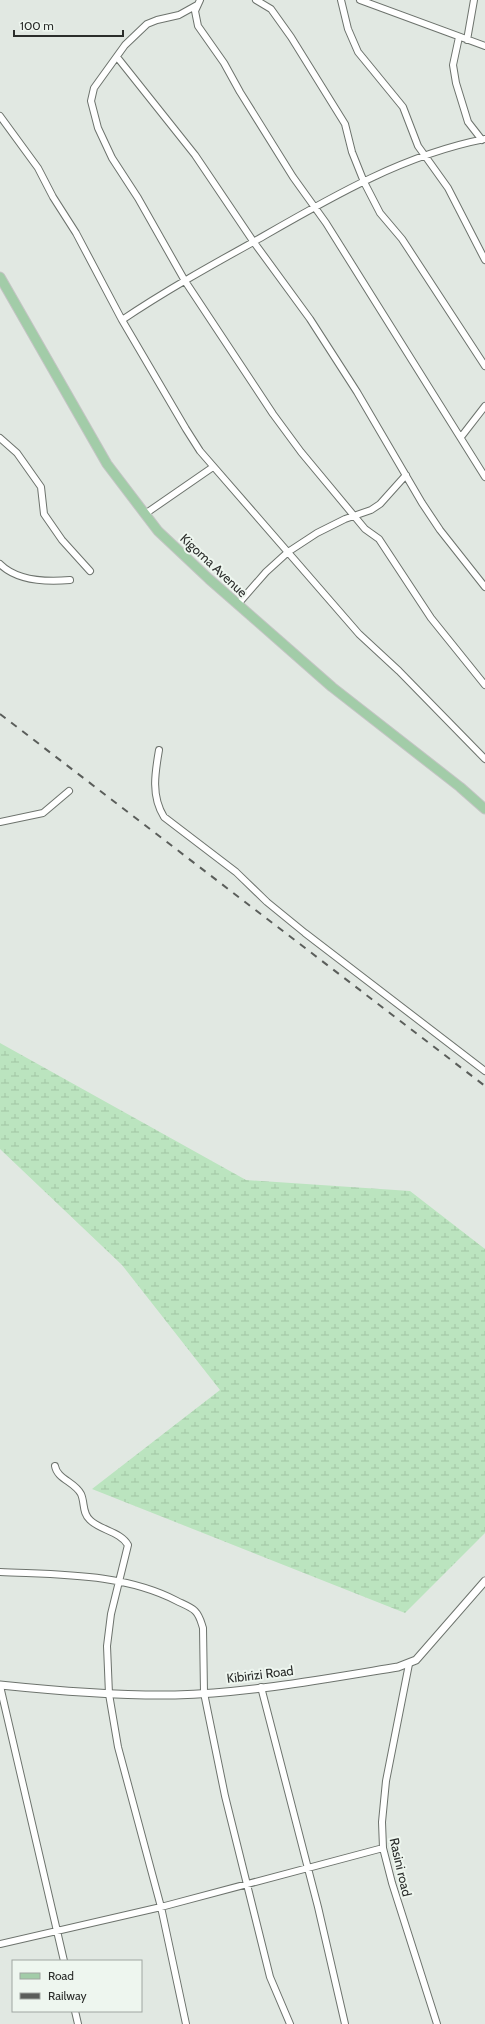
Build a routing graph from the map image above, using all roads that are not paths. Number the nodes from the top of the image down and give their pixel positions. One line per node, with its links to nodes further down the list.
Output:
1 (256, 0): 13 (street)
2 (341, 0): 12 (street)
3 (360, 0): 6 (street)
4 (474, 0): 7 (street)
5 (198, 2): 9 (street); 14 (street)
6 (459, 37): 7 (street); 11 (street)
7 (467, 40): 8 (street)
8 (485, 46)
9 (117, 57): 15 (street); 18 (street)
10 (0, 116): 19 (street)
11 (484, 140): 12 (street)
12 (424, 155): 13 (street); 16 (street)
13 (364, 182): 14 (street); 20 (street)
14 (314, 207): 15 (street); 22 (street)
15 (254, 242): 18 (street); 25 (street)
16 (485, 260)
17 (0, 277): 27 (main road, Kigoma Avenue)
18 (185, 281): 19 (street); 28 (street)
19 (122, 320): 24 (street)
20 (485, 366)
21 (485, 406): 22 (street)
22 (461, 437): 26 (street)
23 (0, 438): 31 (street)
24 (213, 466): 27 (street); 29 (street)
25 (406, 475): 28 (street); 33 (street)
26 (485, 477)
27 (144, 514): 34 (main road, Kigoma Avenue)
28 (355, 515): 29 (street); 35 (street)
29 (288, 552): 34 (street); 37 (street)
30 (0, 564): 32 (street)
31 (90, 571)
32 (70, 580)
33 (485, 587)
34 (238, 604): 39 (main road, Kigoma Avenue)
35 (485, 685)
36 (159, 750): 41 (street)
37 (485, 759)
38 (69, 791): 40 (street)
39 (485, 808)
40 (0, 822)
41 (485, 1071)
42 (55, 1466): 44 (street)
43 (0, 1572): 44 (street)
44 (118, 1581): 49 (street); 50 (street)
45 (485, 1581): 46 (street, Kibirizi Road)
46 (408, 1664): 48 (street, Kibirizi Road); 51 (street, Rasini road)
47 (0, 1686): 50 (street, Kibirizi Road); 55 (street)
48 (261, 1687): 49 (street, Kibirizi Road); 52 (street)
49 (204, 1693): 50 (street, Kibirizi Road); 53 (street)
50 (110, 1694): 54 (street)
51 (383, 1848): 52 (street); 63 (street, Rasini road)
52 (308, 1868): 53 (street); 62 (street)
53 (245, 1884): 54 (street); 61 (street)
54 (161, 1907): 55 (street); 60 (street)
55 (58, 1931): 56 (street); 57 (street)
56 (0, 1944)
57 (64, 1960)
58 (75, 2012): 59 (street)
59 (78, 2024)
60 (186, 2024)
61 (290, 2024)
62 (345, 2024)
63 (437, 2024)

